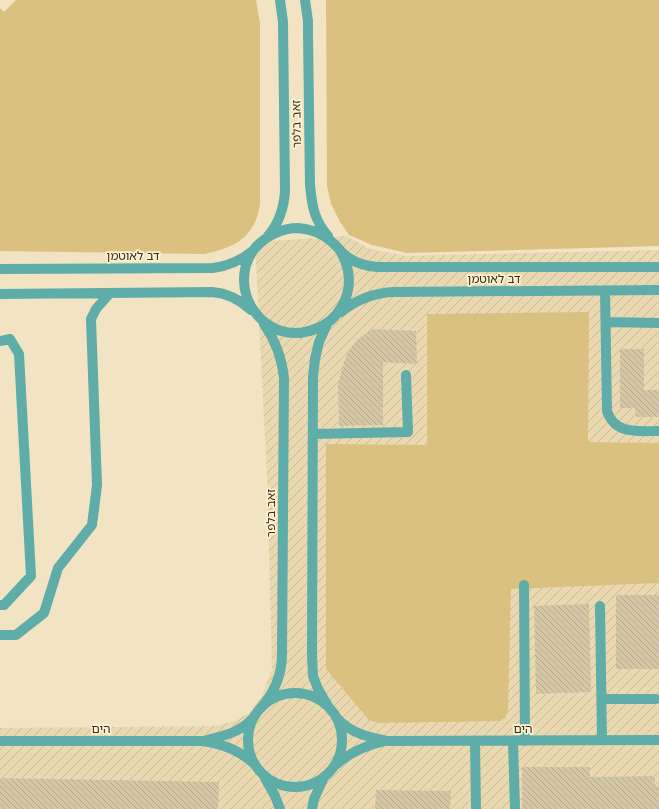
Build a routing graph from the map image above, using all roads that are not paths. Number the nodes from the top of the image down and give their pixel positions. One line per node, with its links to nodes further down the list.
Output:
1 (280, 0): 3 (street, זאב בלפר)
2 (305, 0): 4 (street, זאב בלפר)
3 (262, 242): 4 (street); 6 (street, דב לאוטמן); 11 (street)
4 (336, 246): 5 (street, דב לאוטמן); 12 (street)
5 (659, 267)
6 (0, 269)
7 (659, 290): 8 (street, דב לאוטמן)
8 (605, 291): 12 (street, דב לאוטמן); 13 (street)
9 (110, 293): 10 (street); 11 (street); 22 (street)
10 (0, 294)
11 (257, 316): 12 (street); 26 (street, זאב בלפר)
12 (331, 320): 18 (street)
13 (606, 322): 14 (street); 17 (street)
14 (659, 323)
15 (0, 341): 20 (street)
16 (406, 375): 18 (street)
17 (659, 431)
18 (313, 434): 25 (street)
19 (524, 585): 28 (street)
20 (0, 605)
21 (600, 606): 23 (street)
22 (0, 635)
23 (602, 699): 24 (street); 29 (street)
24 (656, 699)
25 (328, 706): 26 (street); 27 (street)
26 (259, 711): 32 (street, הים); 37 (street)
27 (337, 718): 33 (street, הים); 36 (street)
28 (525, 740): 29 (street, הים); 35 (street, הים)
29 (602, 740): 30 (street, הים)
30 (659, 740)
31 (0, 741): 32 (street, הים)
32 (203, 741): 37 (street, הים)
33 (387, 741): 34 (street, הים); 36 (street, הים)
34 (475, 741): 35 (street, הים); 41 (street)
35 (513, 741): 42 (street)
36 (334, 767): 38 (street)
37 (260, 772): 38 (street); 39 (street)
38 (324, 777): 40 (street)
39 (280, 809)
40 (312, 809)
41 (476, 809)
42 (515, 809)

